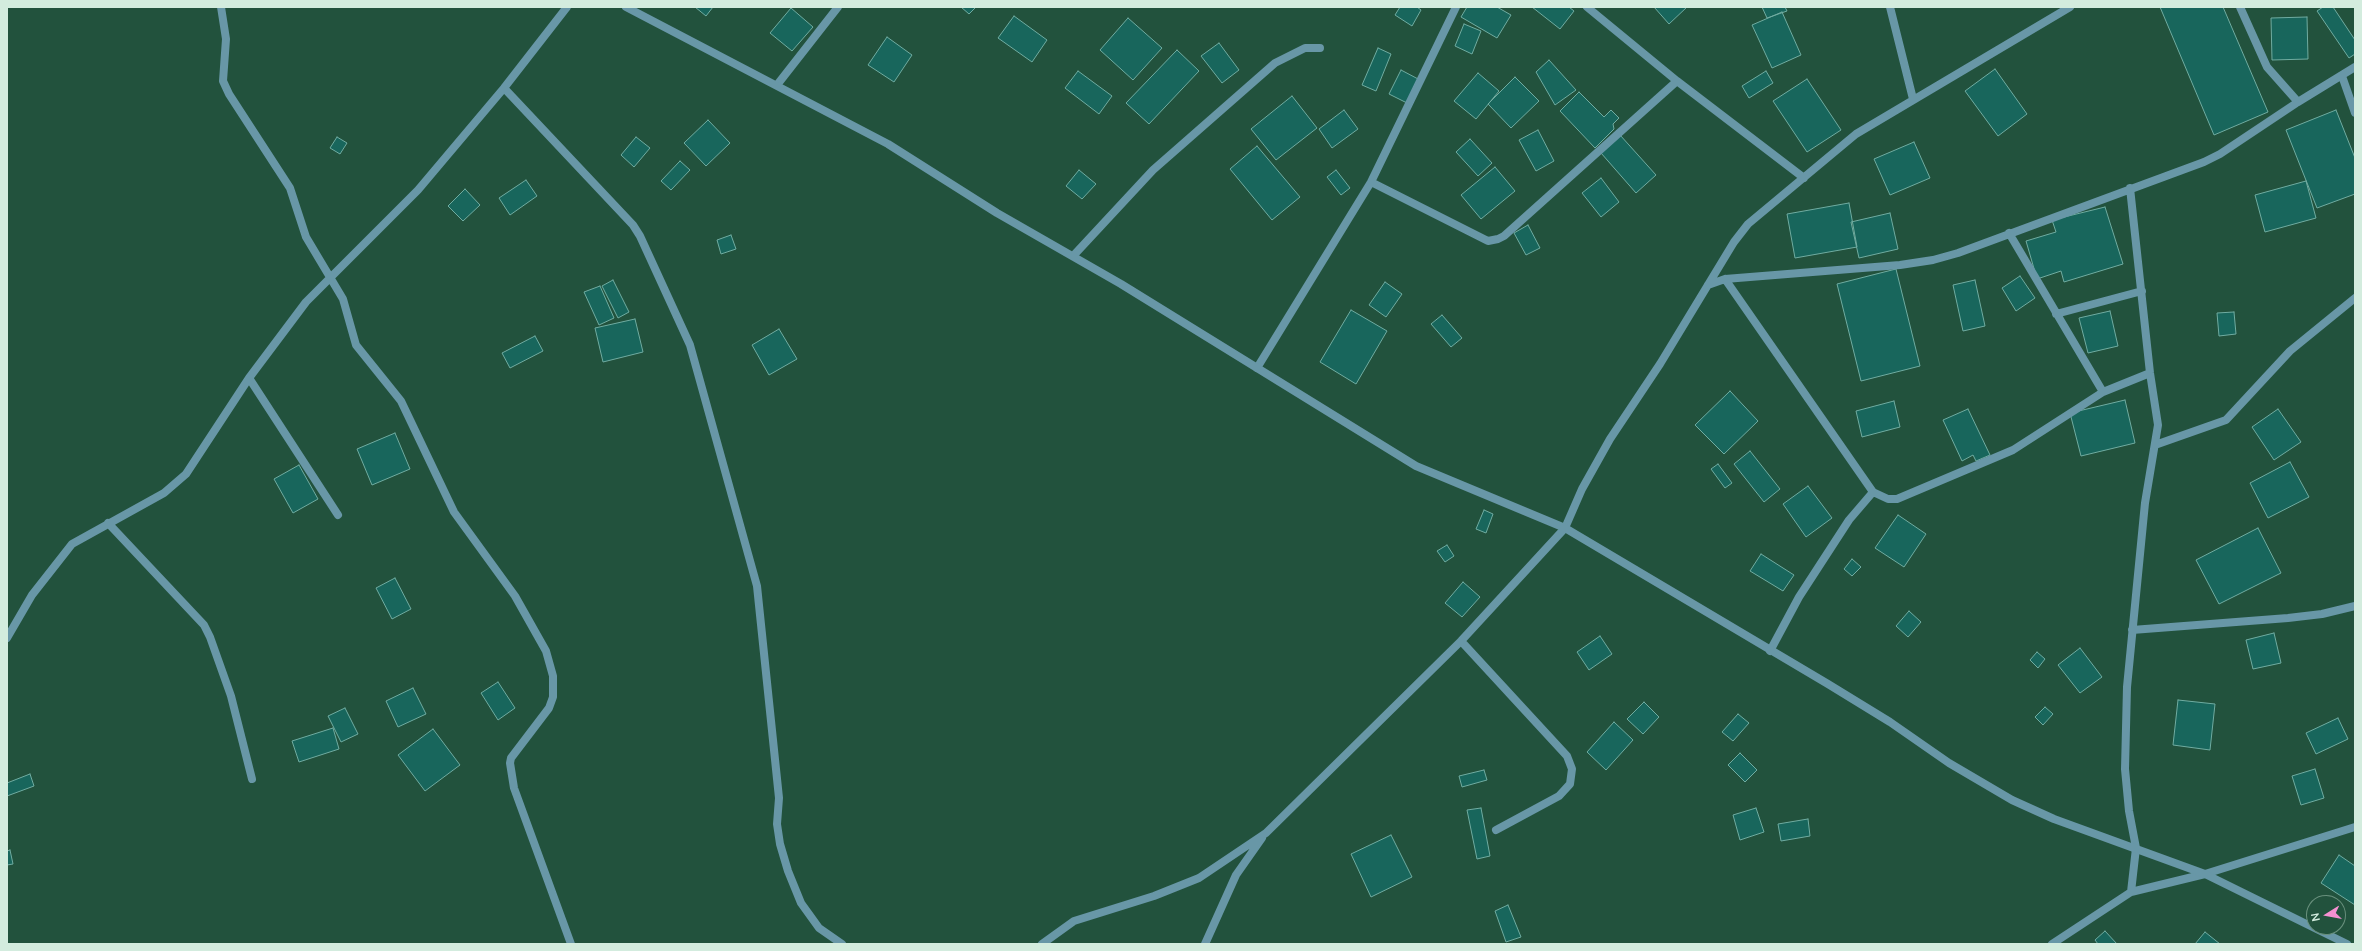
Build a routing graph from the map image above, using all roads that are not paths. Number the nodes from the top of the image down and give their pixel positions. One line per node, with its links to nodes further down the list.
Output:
1 (221, 7): 24 (street)
2 (567, 7): 15 (street)
3 (626, 7): 14 (street)
4 (838, 7): 14 (street)
5 (1456, 7): 20 (street)
6 (1587, 7): 13 (street)
7 (1890, 7): 16 (street)
8 (2070, 7): 16 (street)
9 (2240, 7): 17 (street)
10 (1320, 48): 23 (street)
11 (2355, 67): 12 (street)
12 (2342, 76): 17 (street); 18 (street)
13 (1677, 82): 19 (street); 20 (street)
14 (777, 84): 23 (street)
15 (504, 88): 24 (street); 52 (street)
16 (1913, 99): 19 (street)
17 (2298, 102): 21 (street)
18 (2355, 113)
19 (1804, 178): 26 (street)
20 (1371, 182): 30 (street)
21 (2130, 188): 22 (street); 27 (street)
22 (2009, 233): 25 (street); 29 (street)
23 (1074, 255): 30 (street)
24 (331, 279): 32 (street); 51 (street)
25 (1725, 279): 26 (street); 35 (street)
26 (1708, 285): 38 (street)
27 (2142, 291): 29 (street); 31 (street)
28 (2355, 298): 34 (street)
29 (2056, 314): 33 (street)
30 (1258, 368): 38 (street)
31 (2150, 373): 33 (street); 34 (street)
32 (249, 378): 36 (street); 37 (street)
33 (2103, 392): 35 (street)
34 (2155, 445): 40 (street)
35 (1873, 492): 43 (street)
36 (338, 515)
37 (108, 523): 41 (street); 44 (street)
38 (1566, 528): 42 (street); 43 (street)
39 (2355, 606): 40 (street)
40 (2132, 630): 48 (street)
41 (7, 638)
42 (1462, 640): 46 (street); 47 (street)
43 (1770, 651): 48 (street)
44 (252, 779)
45 (2355, 827): 49 (street)
46 (1496, 830)
47 (1266, 833): 53 (street); 54 (street)
48 (2136, 848): 49 (street); 50 (street)
49 (2205, 874): 50 (street); 56 (street)
50 (2131, 892): 55 (street)
51 (571, 944)
52 (842, 944)
53 (1042, 944)
54 (1205, 944)
55 (2052, 944)
56 (2346, 944)

